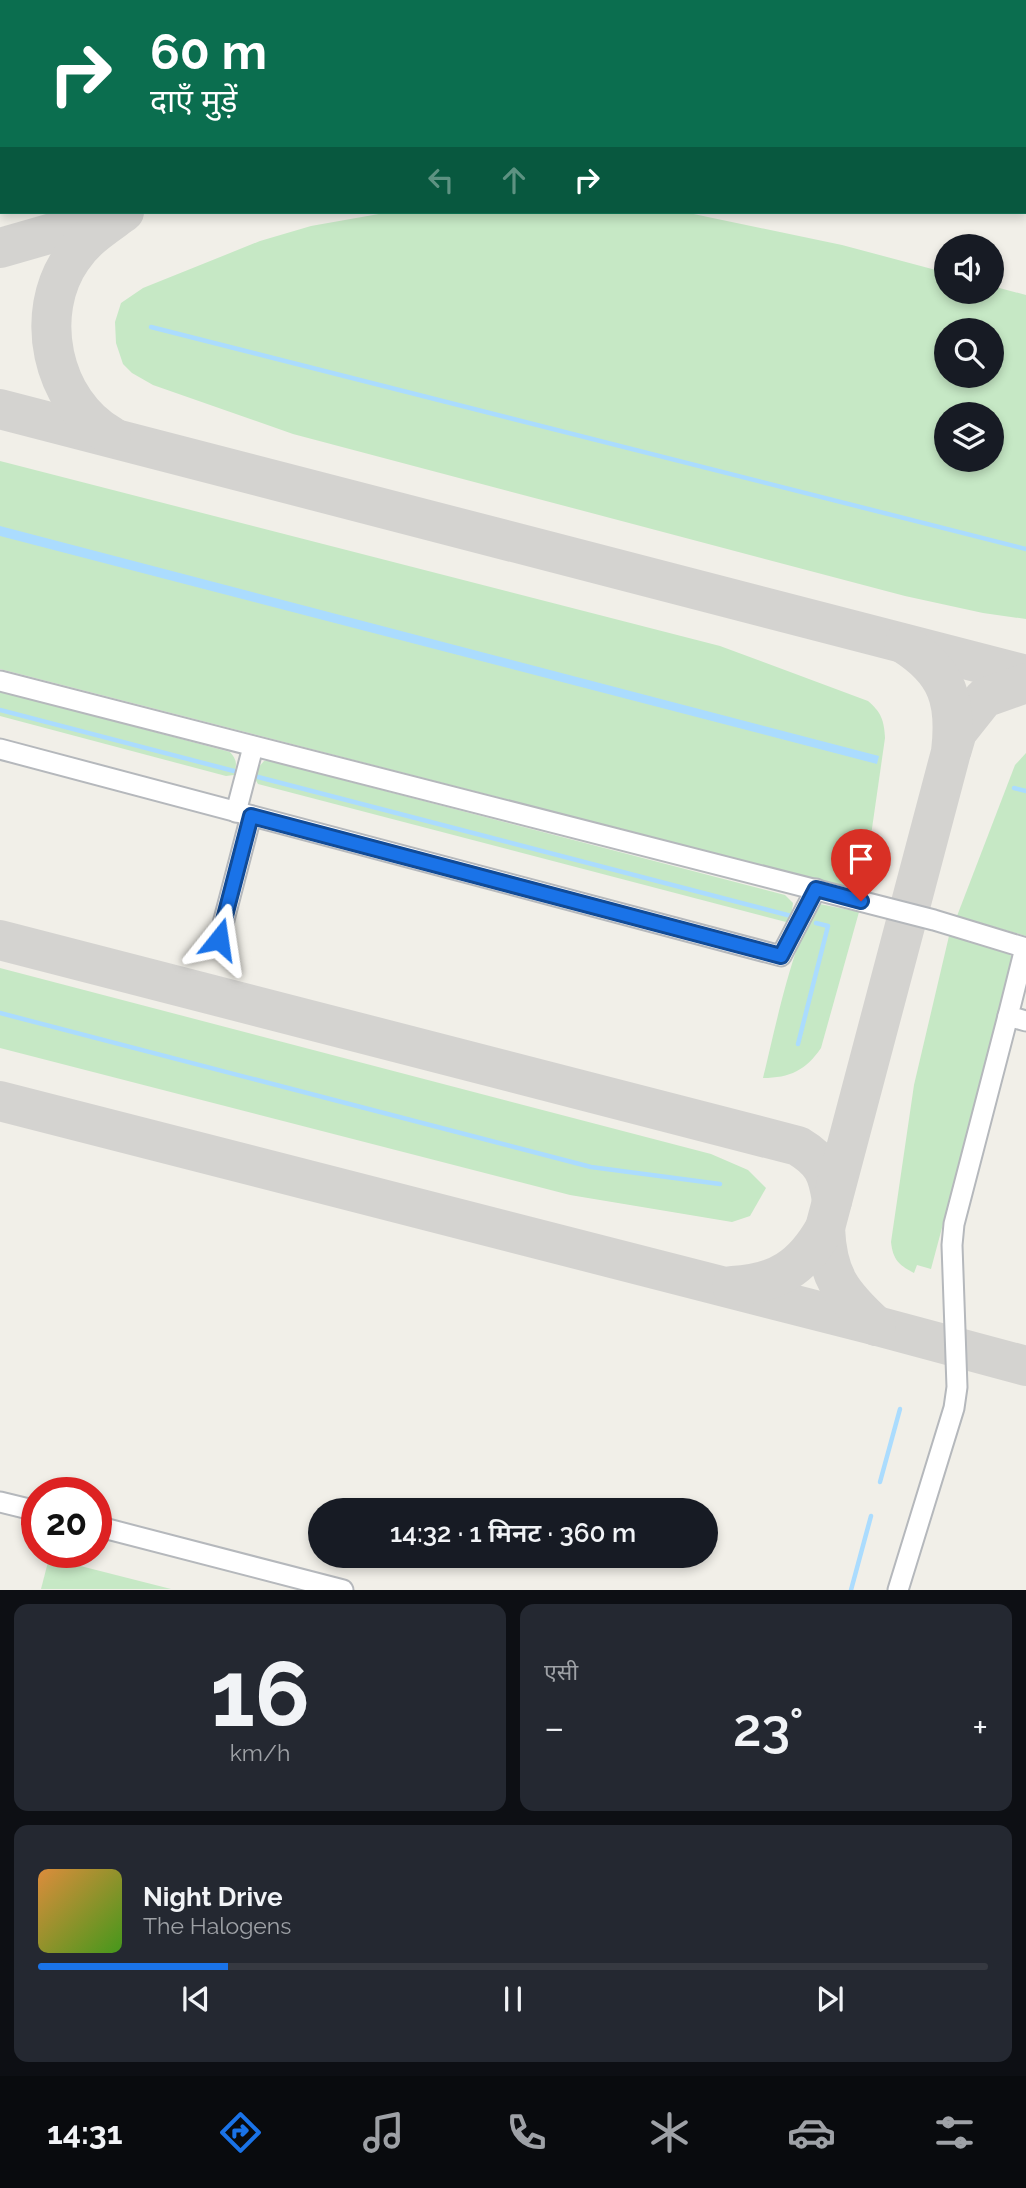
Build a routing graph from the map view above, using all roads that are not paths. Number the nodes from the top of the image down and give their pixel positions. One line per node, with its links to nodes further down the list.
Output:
1 (0, 681): 2 (lane)
2 (253, 747): 4 (lane); 5 (lane)
3 (0, 749): 4 (lane)
4 (244, 814): 5 (lane); 6 (lane)
5 (816, 889): 7 (lane)
6 (219, 939)
7 (1026, 948): 8 (lane)
8 (1017, 1018): 13 (lane)
9 (0, 1502): 10 (lane)
10 (21, 1507)
11 (112, 1530): 12 (lane)
12 (343, 1590)
13 (898, 1590)

